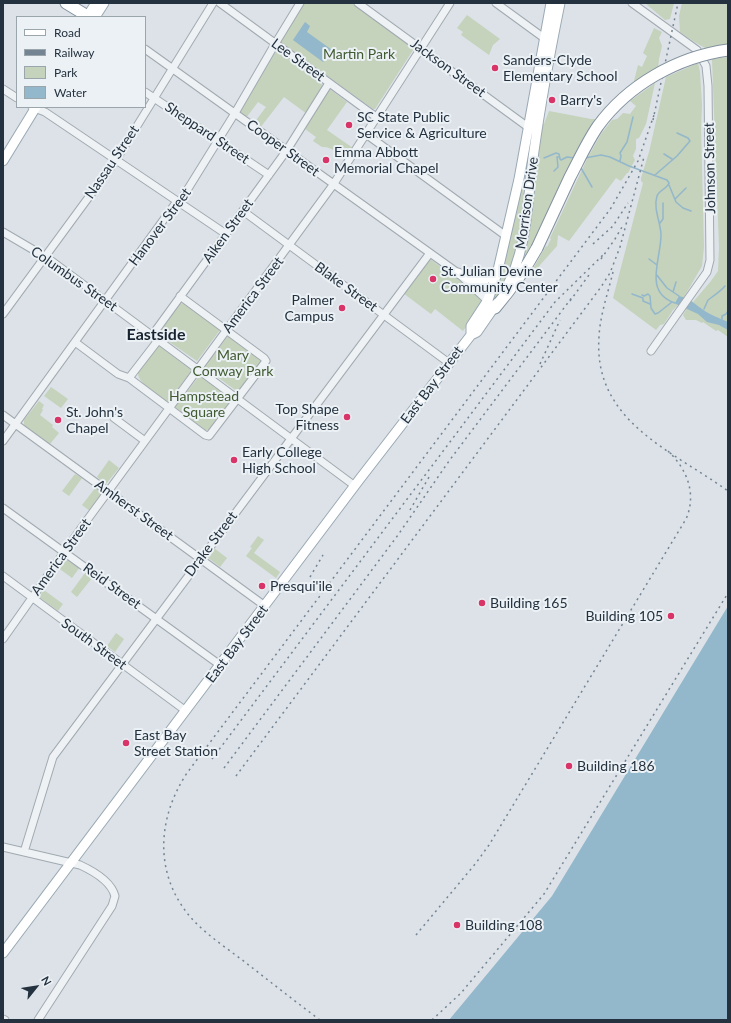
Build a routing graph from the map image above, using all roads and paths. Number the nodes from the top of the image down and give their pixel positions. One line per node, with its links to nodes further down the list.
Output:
1 (66, 3): 13 (highway)
2 (96, 3): 14 (main road)
3 (104, 3): 15 (main road)
4 (213, 3): 21 (street, Nassau Street)
5 (220, 3): 17 (street, Lee Street)
6 (300, 3): 17 (street, Hanover Street)
7 (358, 3): 18 (street, Jackson Street)
8 (450, 3): 18 (street, America Street)
9 (496, 3): 16 (street)
10 (551, 3): 16 (main road, Morrison Drive)
11 (560, 3): 32 (main road, Morrison Drive)
12 (632, 3): 59 (street, Johnson Street)
13 (88, 16)
14 (90, 16)
15 (91, 16)
16 (544, 38): 31 (main road, Morrison Drive)
17 (275, 44): 22 (street, Lee Street); 29 (street, Hanover Street)
18 (421, 48): 30 (street, America Street); 31 (street, Jackson Street)
19 (146, 50): 21 (street, Cooper Street)
20 (728, 50): 52 (highway, bridge)
21 (172, 69): 26 (street, Nassau Street); 29 (street, Cooper Street)
22 (329, 83): 30 (street, Lee Street); 35 (street, Aiken Street)
23 (3, 89): 25 (street)
24 (146, 93): 26 (street, Sheppard Street)
25 (16, 97)
26 (154, 98): 34 (street, Sheppard Street); 36 (street, Nassau Street)
27 (33, 108): 37 (main road)
28 (36, 108): 36 (street)
29 (235, 113): 34 (street, Hanover Street); 35 (street, Cooper Street)
30 (376, 117): 33 (street, America Street)
31 (528, 127): 32 (street, Jackson Street); 44 (main road, Morrison Drive)
32 (537, 133): 52 (main road, Morrison Drive)
33 (366, 134): 39 (street, America Street); 44 (street)
34 (218, 141): 38 (street, Sheppard Street); 40 (street, Hanover Street)
35 (287, 150): 38 (street, Aiken Street); 39 (street, Cooper Street)
36 (116, 160): 40 (street); 47 (street, Nassau Street)
37 (3, 162)
38 (268, 175): 41 (street, Aiken Street)
39 (333, 184): 45 (street, America Street); 46 (street, Cooper Street)
40 (179, 202): 43 (street); 51 (street, Hanover Street)
41 (243, 211): 43 (street, Aiken Street); 45 (street, Blake Street)
42 (3, 232): 47 (street, Columbus Street)
43 (226, 234): 50 (street, Aiken Street)
44 (506, 236): 48 (main road, Morrison Drive)
45 (290, 246): 54 (street, Blake Street); 55 (street, America Street)
46 (430, 253): 49 (street, Cooper Street); 54 (street, Drake Street)
47 (45, 257): 51 (street, Columbus Street); 53 (street, Nassau Street)
48 (498, 270): 49 (main road); 52 (main road, Morrison Drive)
49 (458, 273): 52 (street, Cooper Street)
50 (180, 296): 55 (street); 57 (street, Aiken Street)
51 (105, 300): 57 (street, Columbus Street); 58 (street, Hanover Street)
52 (491, 304): 56 (main road, Morrison Drive)
53 (3, 314)
54 (383, 314): 60 (street, Blake Street); 68 (street, Drake Street)
55 (227, 330): 61 (street, America Street); 63 (street)
56 (470, 335): 60 (main road, East Bay Street)
57 (156, 337): 61 (street, Columbus Street); 62 (street, Aiken Street)
58 (75, 342): 62 (street); 67 (street, Hanover Street)
59 (651, 350)
60 (449, 363): 71 (main road, East Bay Street)
61 (198, 369): 63 (street, Columbus Street); 64 (street, America Street)
62 (130, 378): 64 (street)
63 (238, 398): 64 (street); 68 (street, Columbus Street)
64 (169, 408): 70 (street, America Street)
65 (3, 415): 67 (street, Amherst Street)
66 (114, 418): 70 (street)
67 (15, 424): 69 (street, Hanover Street); 72 (street, Amherst Street)
68 (292, 438): 71 (street, Columbus Street); 75 (street, Drake Street)
69 (3, 441)
70 (145, 441): 72 (street, America Street)
71 (355, 486): 78 (main road, East Bay Street)
72 (108, 492): 74 (street, America Street); 75 (street, Amherst Street)
73 (3, 508): 74 (street, Reid Street)
74 (64, 552): 77 (street, America Street); 79 (street, Reid Street)
75 (201, 559): 78 (street, Amherst Street); 79 (street, Drake Street)
76 (3, 576): 77 (street, South Street)
77 (32, 597): 80 (street, America Street); 81 (street, South Street)
78 (265, 606): 82 (main road, East Bay Street)
79 (156, 618): 81 (street, Drake Street); 82 (street, Reid Street)
80 (3, 639)
81 (122, 663): 83 (street, South Street); 85 (street, Drake Street)
82 (220, 665): 83 (main road, East Bay Street)
83 (186, 711): 86 (main road, East Bay Street)
84 (3, 847): 85 (street)
85 (24, 852): 86 (street)
86 (72, 862): 87 (main road, East Bay Street); 88 (street)
87 (3, 953)
88 (38, 1020)

